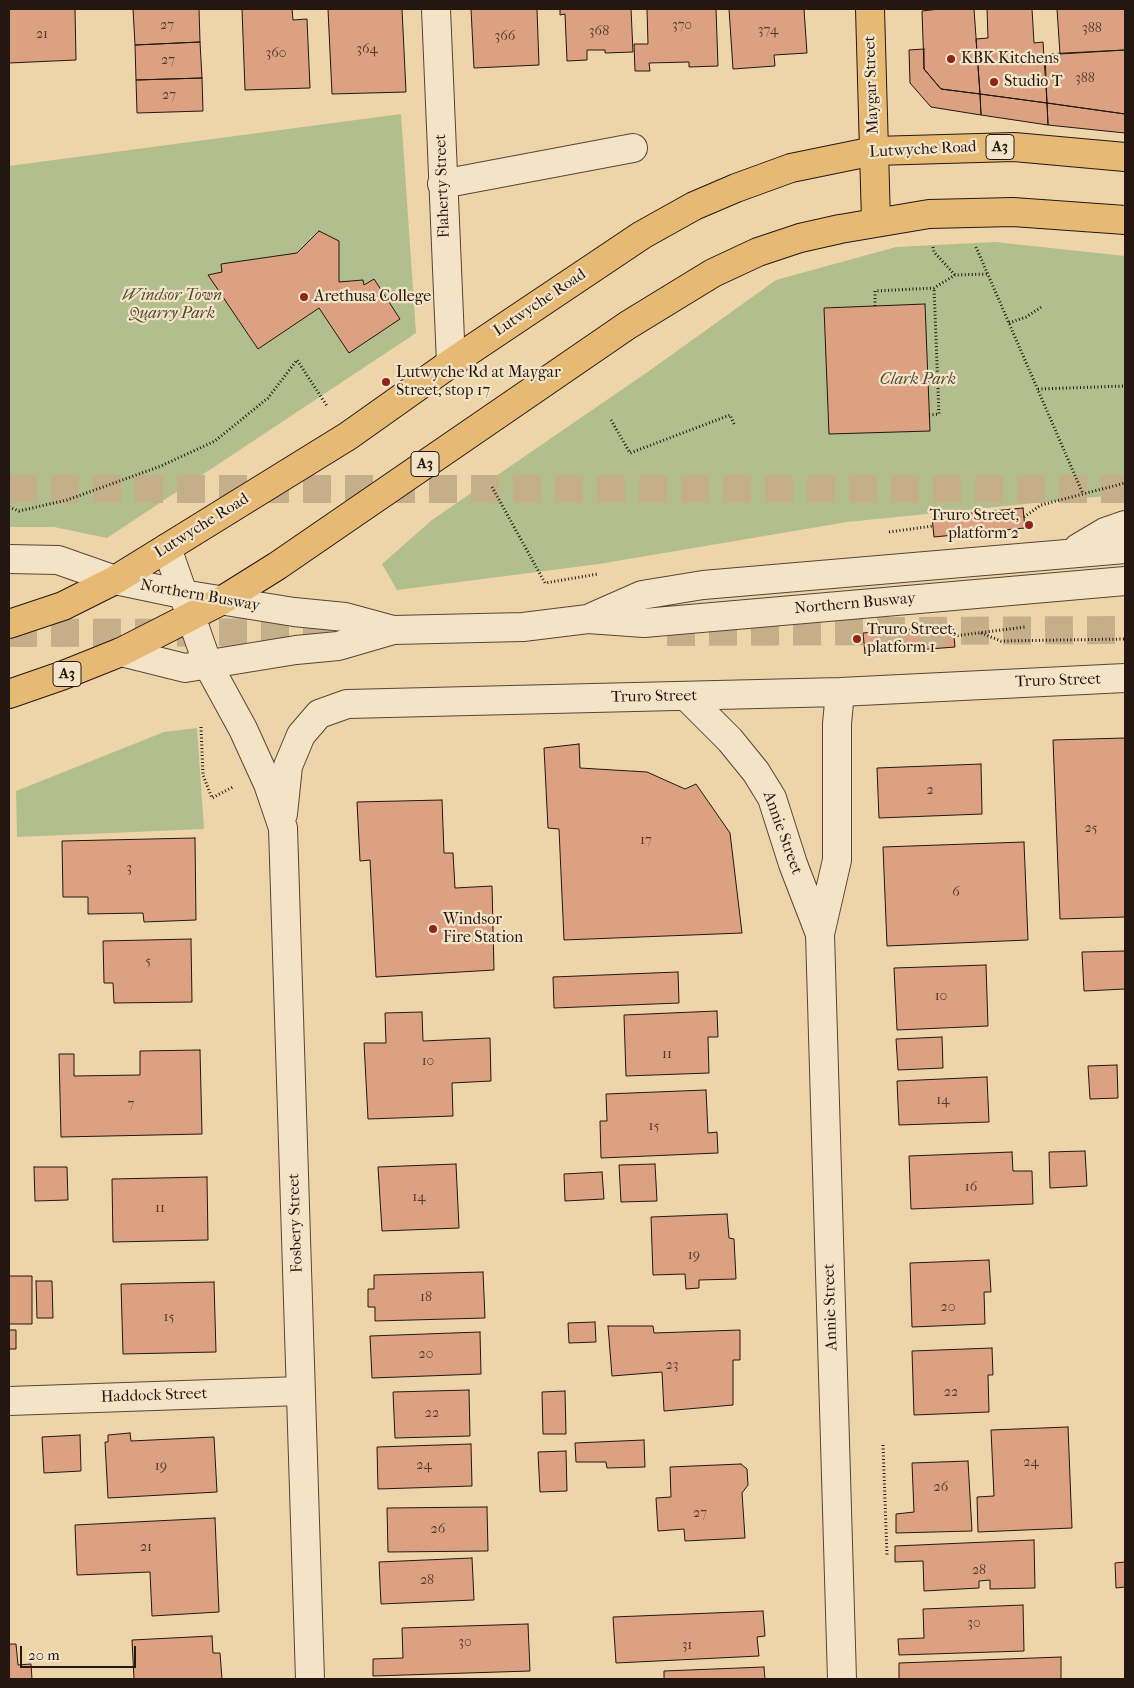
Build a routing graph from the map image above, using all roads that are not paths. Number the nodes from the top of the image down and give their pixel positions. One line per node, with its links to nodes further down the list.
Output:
1 (436, 9): 6 (street, Flaherty Street)
2 (870, 9): 4 (main road, Maygar Street)
3 (633, 148): 6 (street)
4 (874, 151): 5 (main road, Lutwyche Road / A3); 8 (main road, Maygar Street); 9 (main road, Lutwyche Road / A3)
5 (1125, 157)
6 (442, 184): 9 (street, Flaherty Street)
7 (1125, 220): 8 (main road, A3)
8 (876, 221): 17 (main road, A3)
9 (451, 363): 11 (main road, Lutwyche Road / A3)
10 (1125, 525): 13 (street, Northern Busway)
11 (167, 548): 15 (main road, Lutwyche Road / A3); 18 (street, Fosbery Street)
12 (1125, 549): 13 (street, Northern Busway)
13 (1070, 553): 19 (street, Northern Busway)
14 (9, 559): 15 (street, Northern Busway)
15 (116, 580): 18 (street, Northern Busway); 20 (main road, Lutwyche Road / A3)
16 (1124, 581): 19 (street, Northern Busway)
17 (221, 601): 18 (main road, A3); 21 (street, Northern Busway)
18 (186, 606): 22 (main road, A3); 23 (street, Fosbery Street)
19 (588, 619): 21 (street, Northern Busway)
20 (9, 624)
21 (393, 630): 23 (street, Northern Busway)
22 (121, 652): 23 (street, Northern Busway); 26 (main road, A3)
23 (208, 665): 28 (street, Fosbery Street)
24 (1125, 678): 25 (street, Truro Street)
25 (840, 692): 27 (street, Truro Street); 29 (street, Annie Street)
26 (9, 694)
27 (687, 697): 28 (street, Truro Street); 29 (street, Annie Street)
28 (284, 840): 30 (street, Fosbery Street)
29 (820, 934): 33 (street, Annie Street)
30 (300, 1391): 31 (street, Haddock Street); 32 (street, Fosbery Street)
31 (9, 1402)
32 (310, 1679)
33 (842, 1679)

